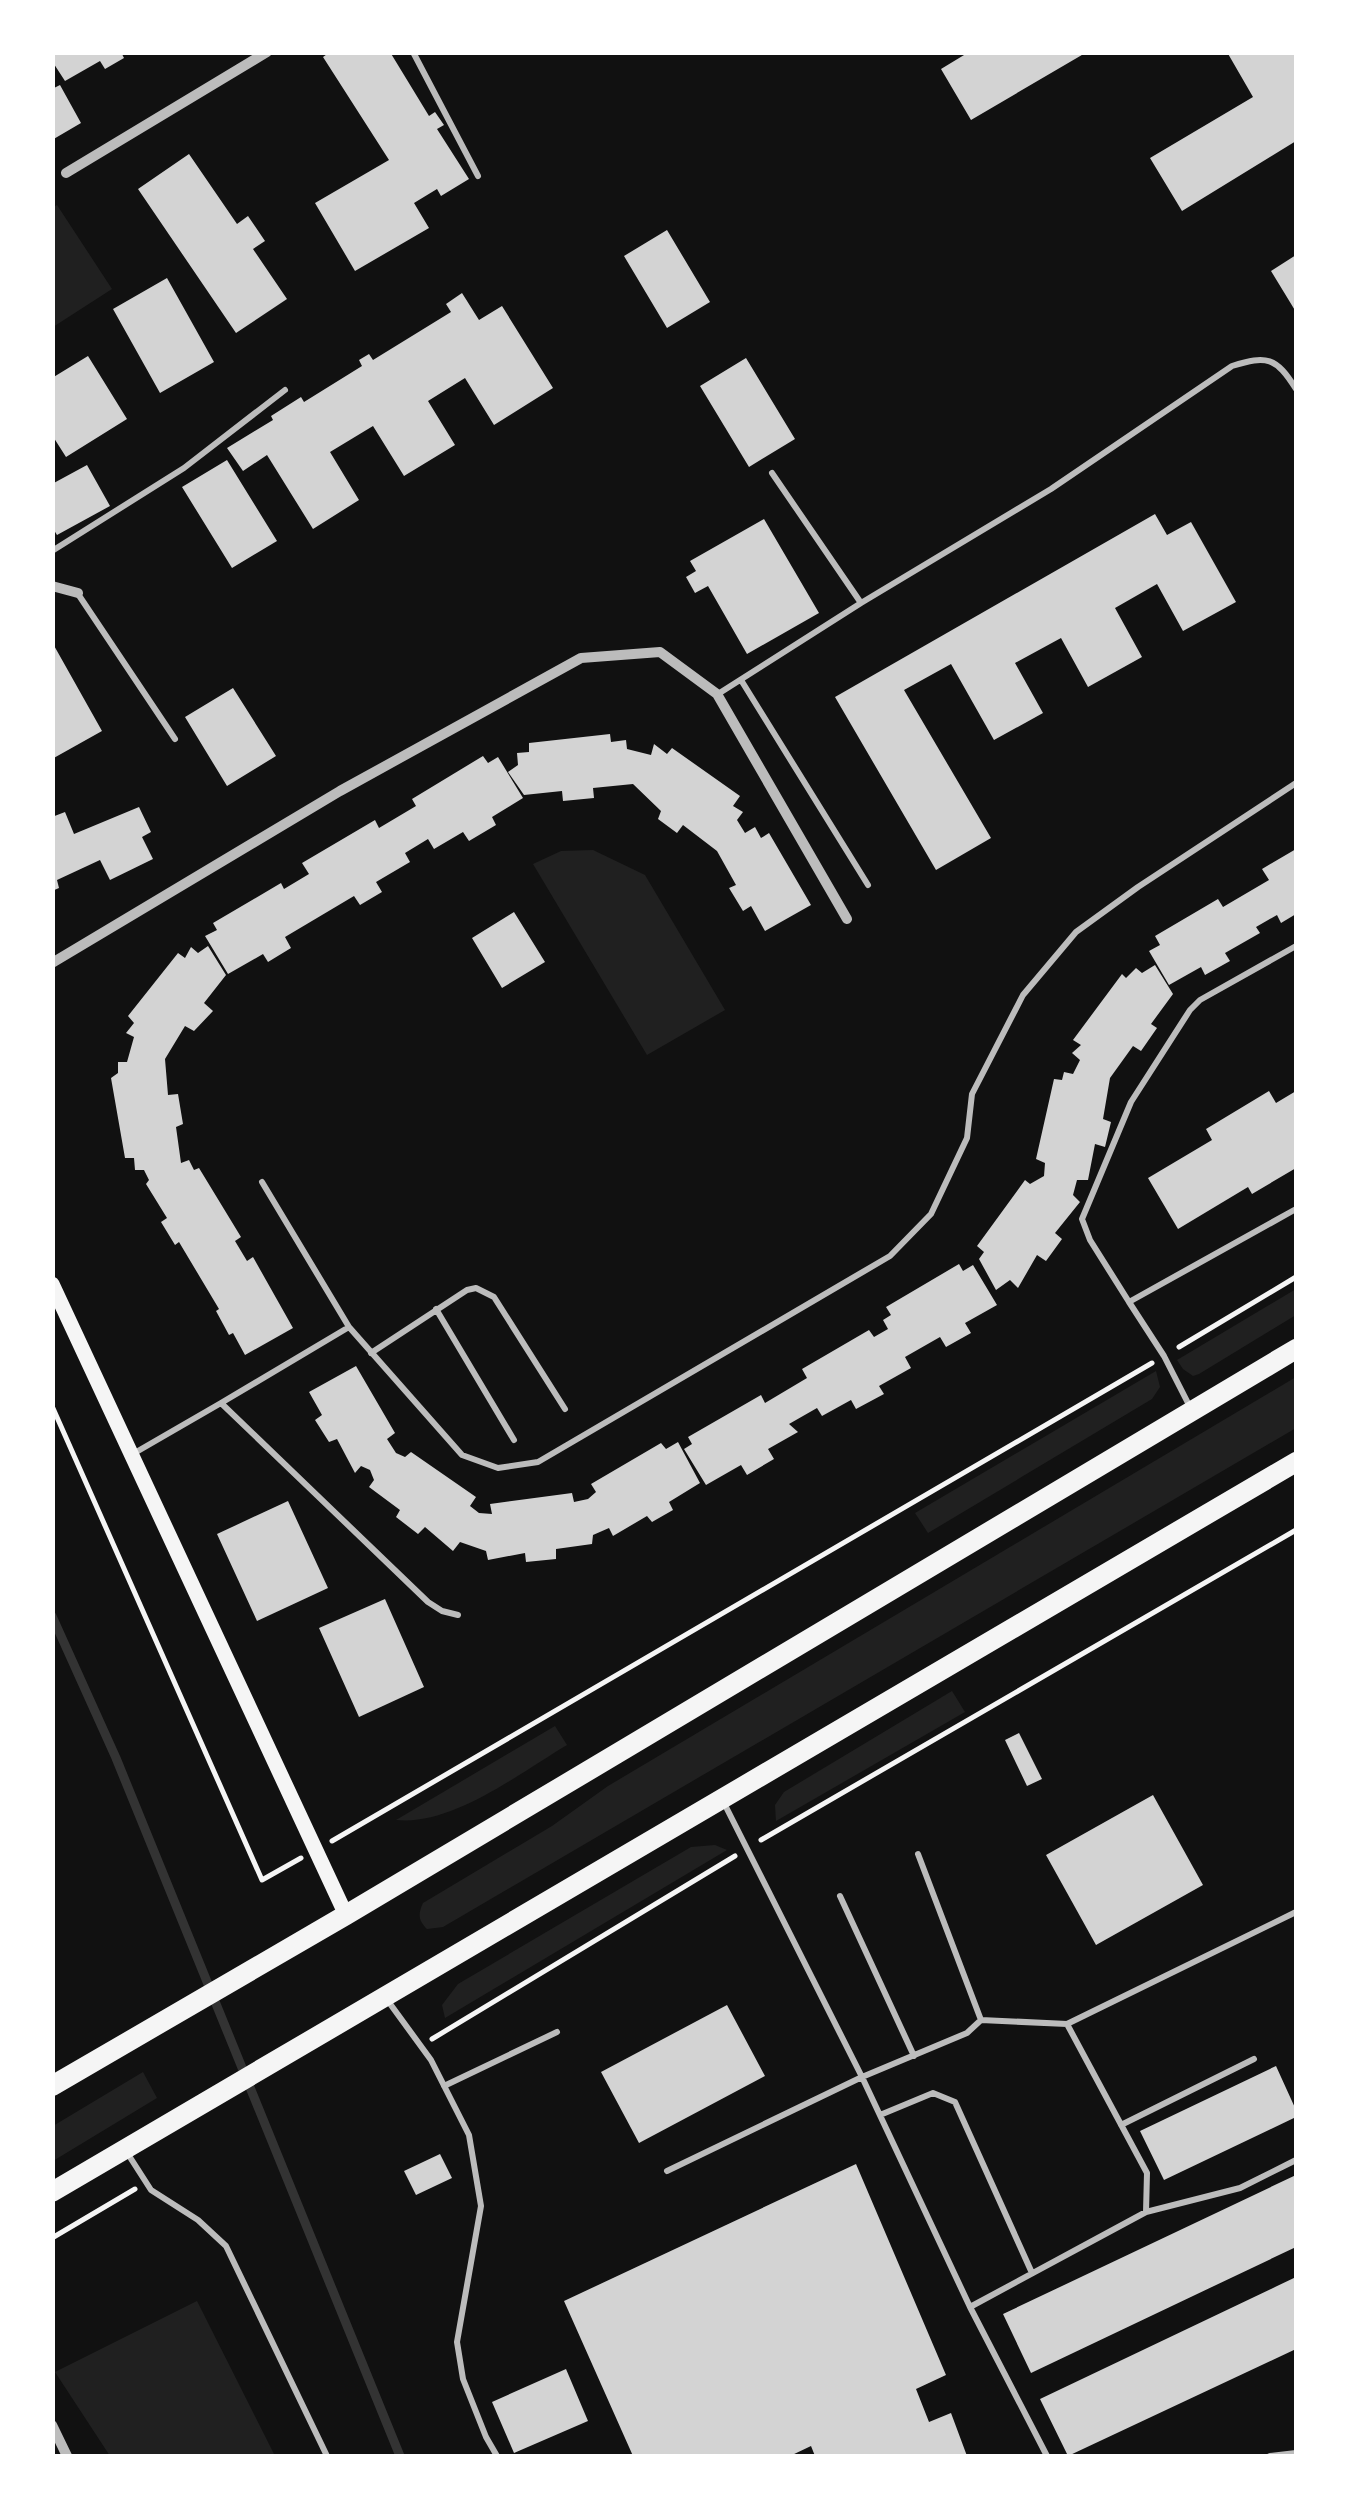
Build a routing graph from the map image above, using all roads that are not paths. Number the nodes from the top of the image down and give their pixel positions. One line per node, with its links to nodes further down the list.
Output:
1 (266, 52): 3 (street)
2 (413, 52): 4 (lane)
3 (66, 172)
4 (478, 176)
5 (1296, 389): 11 (lane)
6 (284, 390): 8 (lane)
7 (772, 473): 11 (lane)
8 (52, 550)
9 (52, 586): 10 (street)
10 (78, 593): 14 (lane)
11 (861, 602): 12 (lane)
12 (741, 680): 13 (lane); 16 (lane)
13 (717, 694): 17 (street); 19 (street)
14 (175, 739)
15 (1296, 783): 27 (lane)
16 (868, 886)
17 (847, 919)
18 (1296, 946): 23 (lane)
19 (52, 964)
20 (262, 1182): 25 (lane)
21 (1296, 1209): 23 (lane)
22 (52, 1284): 32 (main road)
23 (1128, 1302): 30 (lane)
24 (436, 1309): 27 (lane); 29 (lane); 31 (lane)
25 (348, 1327): 27 (lane); 28 (lane)
26 (1296, 1349): 30 (highway)
27 (371, 1353)
28 (221, 1403): 32 (lane); 34 (lane)
29 (565, 1409)
30 (1192, 1410): 39 (highway)
31 (514, 1440)
32 (130, 1456): 39 (main road)
33 (1296, 1462): 35 (highway)
34 (458, 1616)
35 (723, 1800): 40 (highway); 46 (lane)
36 (918, 1854): 41 (lane)
37 (840, 1896): 44 (lane)
38 (1296, 1912): 42 (lane)
39 (346, 1916): 47 (highway)
40 (384, 1996): 48 (lane); 51 (highway)
41 (981, 2020): 42 (lane); 44 (lane)
42 (1067, 2024): 50 (lane)
43 (557, 2032): 48 (lane)
44 (914, 2056): 46 (lane)
45 (1254, 2059): 50 (lane)
46 (862, 2076): 49 (lane); 53 (lane)
47 (52, 2086)
48 (444, 2086): 62 (lane)
49 (880, 2116): 56 (lane); 57 (lane)
50 (1121, 2126): 55 (lane)
51 (124, 2149): 54 (highway); 61 (lane)
52 (1296, 2160): 55 (lane)
53 (667, 2172)
54 (52, 2192)
55 (1146, 2212): 56 (lane)
56 (1032, 2273): 57 (lane)
57 (970, 2307): 63 (lane)
58 (52, 2425): 60 (street)
59 (1296, 2453): 64 (lane)
60 (67, 2456)
61 (326, 2456)
62 (497, 2456)
63 (1048, 2456)
64 (1270, 2456)

